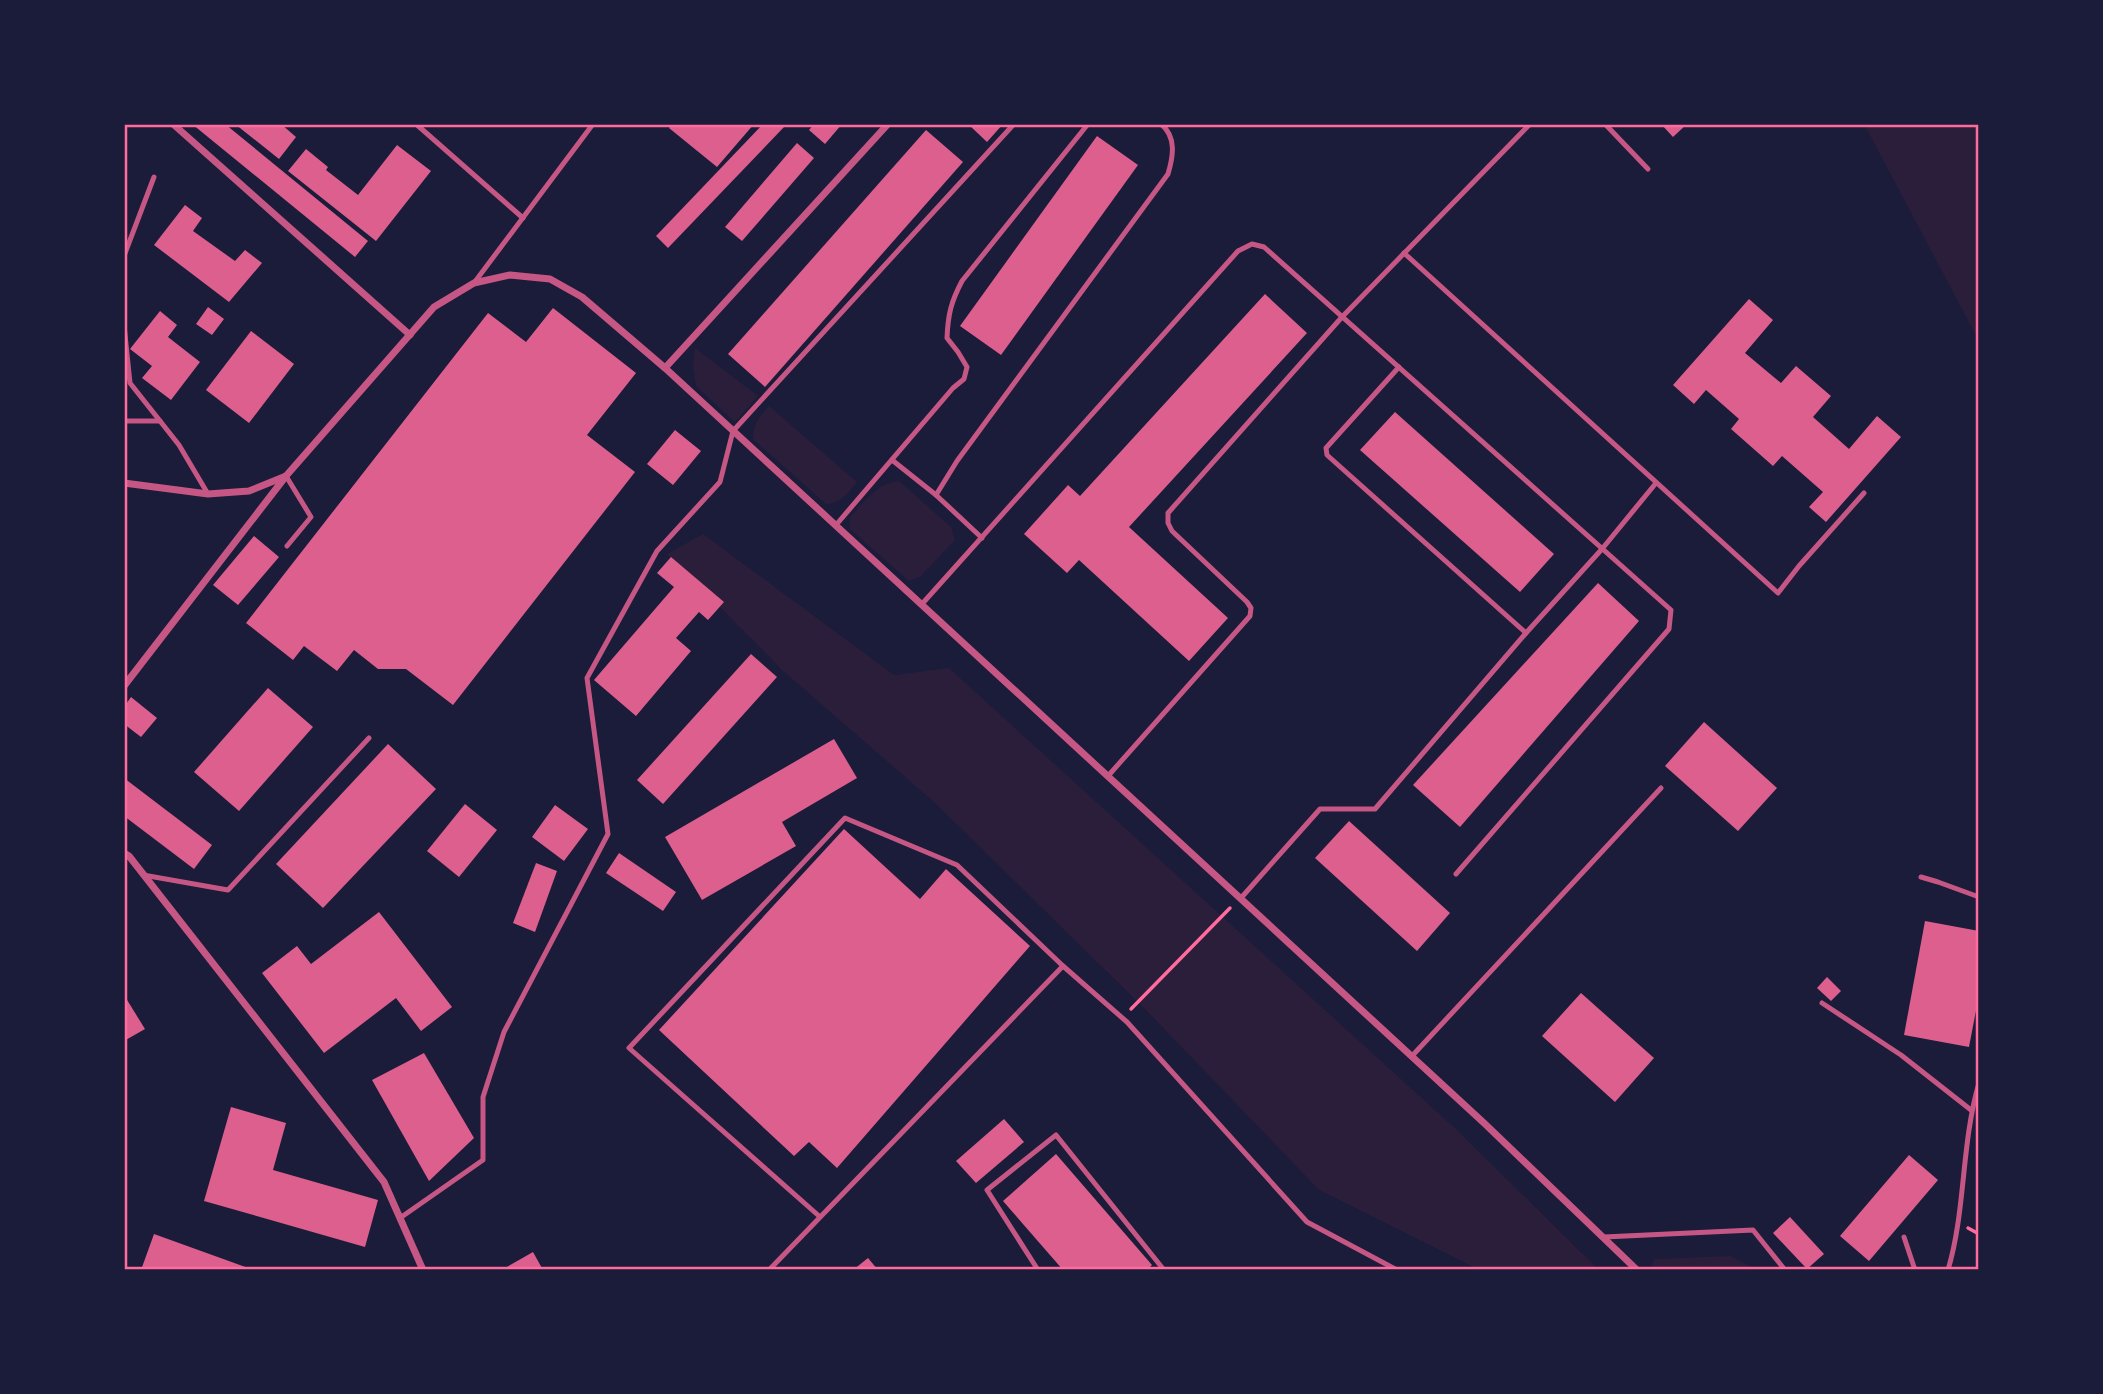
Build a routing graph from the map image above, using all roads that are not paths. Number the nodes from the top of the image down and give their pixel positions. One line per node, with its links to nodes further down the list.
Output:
1 (173, 124): 18 (street)
2 (415, 124): 12 (lane)
3 (593, 124): 12 (lane)
4 (888, 124): 20 (street)
5 (1014, 124): 23 (lane)
6 (1088, 124): 24 (lane)
7 (1161, 124): 30 (lane)
8 (1530, 124): 13 (lane)
9 (1605, 124): 10 (lane)
10 (1648, 169)
11 (154, 177): 14 (lane)
12 (523, 218): 15 (lane)
13 (1404, 253): 16 (lane); 27 (lane)
14 (124, 256)
15 (474, 283): 18 (street); 20 (street)
16 (1342, 317): 19 (lane); 32 (lane); 39 (lane)
17 (124, 325): 22 (lane)
18 (410, 335): 25 (street)
19 (1399, 367): 34 (lane); 36 (lane)
20 (665, 368): 23 (street)
21 (124, 421): 22 (lane)
22 (160, 421): 29 (lane)
23 (733, 431): 31 (street); 53 (lane)
24 (892, 460): 30 (lane); 31 (lane)
25 (286, 476): 29 (street); 33 (lane); 37 (street)
26 (124, 483): 29 (street)
27 (1656, 483): 28 (lane); 34 (lane)
28 (1864, 493)
29 (208, 494)
30 (936, 495): 32 (lane)
31 (836, 526): 35 (street)
32 (982, 538): 35 (lane)
33 (287, 546)
34 (1602, 549): 36 (lane); 42 (lane)
35 (922, 604): 39 (street)
36 (1526, 633): 46 (lane)
37 (124, 686)
38 (369, 738): 43 (lane)
39 (1108, 776): 46 (street)
40 (1661, 788): 49 (lane)
41 (124, 853): 43 (street)
42 (1456, 874)
43 (143, 875): 53 (street)
44 (1921, 877): 45 (lane)
45 (1979, 897)
46 (1241, 898): 49 (street)
47 (1063, 966): 52 (lane); 52 (lane); 60 (lane)
48 (1822, 1003): 51 (lane)
49 (1412, 1056): 54 (street)
50 (1979, 1083): 51 (lane)
51 (1971, 1110): 64 (lane)
52 (819, 1216): 57 (lane)
53 (400, 1218): 56 (street)
54 (1604, 1237): 61 (street); 62 (lane)
55 (1904, 1237): 63 (lane)
56 (423, 1270)
57 (769, 1270)
58 (1038, 1270): 59 (lane)
59 (1164, 1270)
60 (1397, 1270)
61 (1637, 1270)
62 (1785, 1270)
63 (1915, 1270)
64 (1948, 1270)

